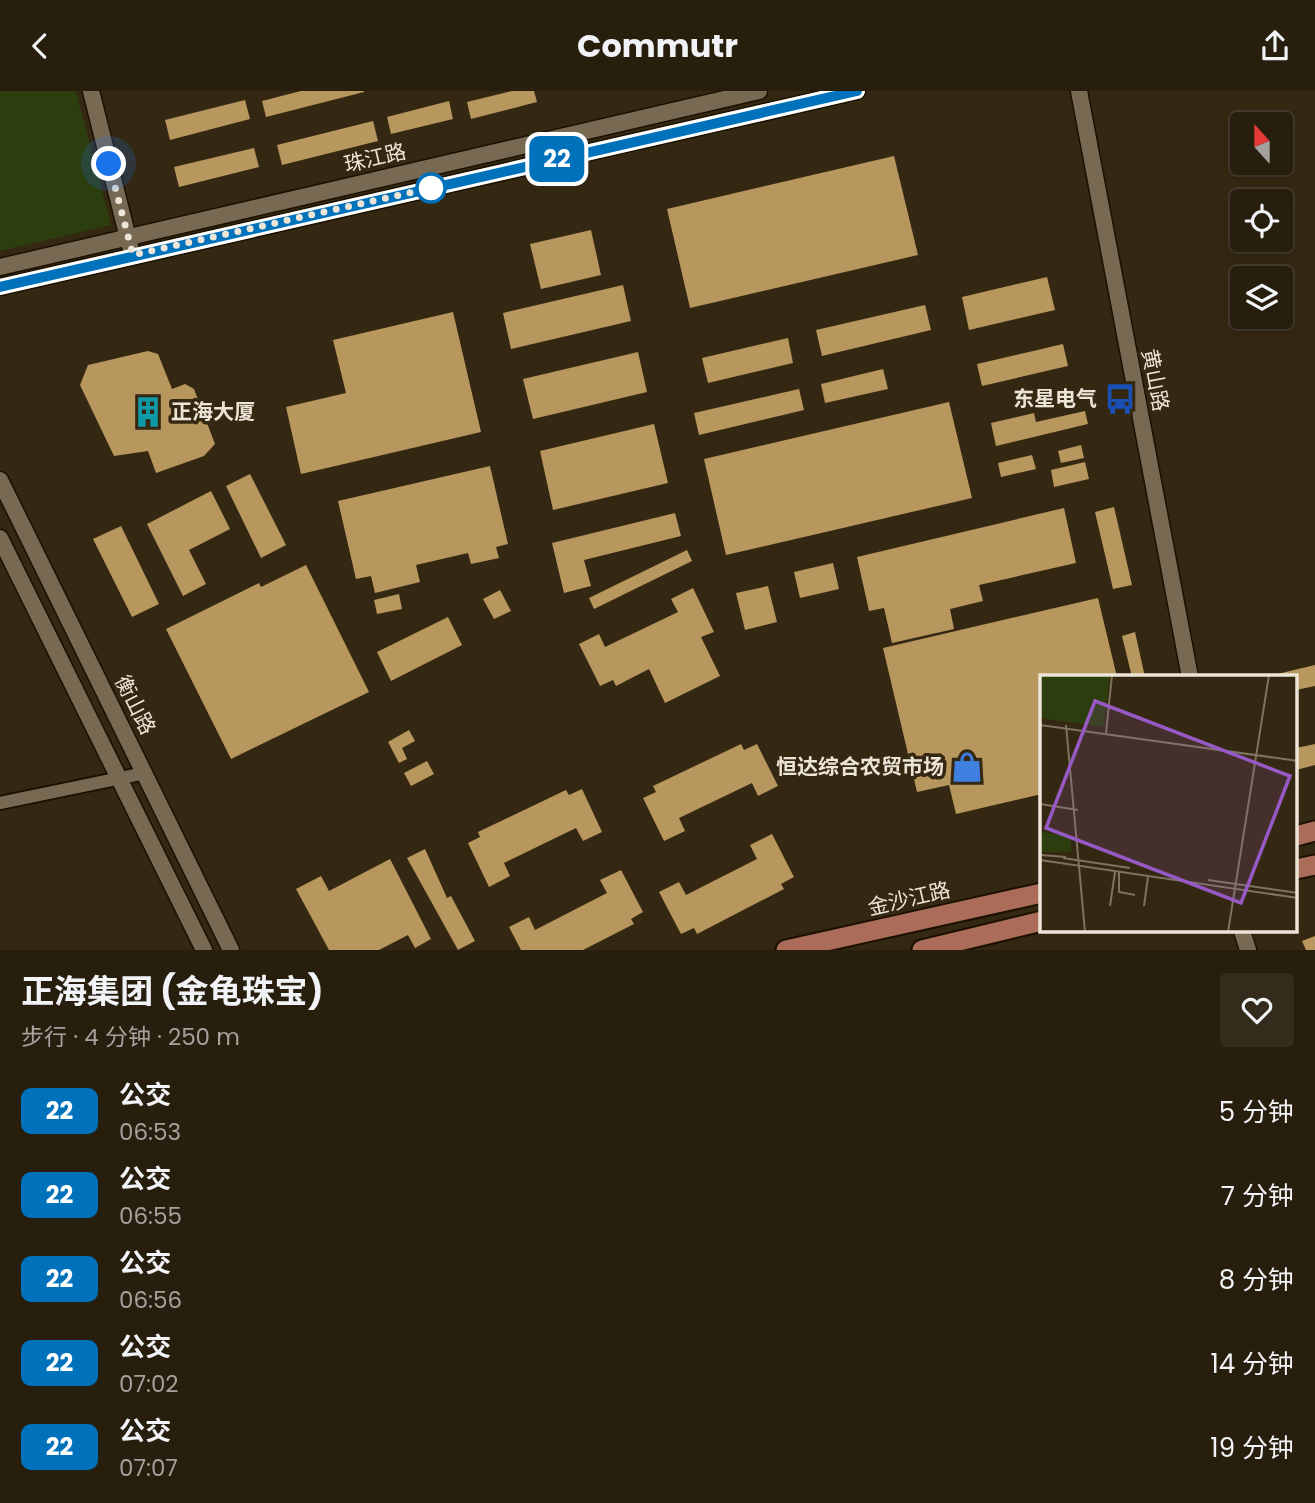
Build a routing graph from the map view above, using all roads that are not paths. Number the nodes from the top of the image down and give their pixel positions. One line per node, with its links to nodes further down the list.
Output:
1 (91, 91): 5 (main road)
2 (759, 91): 5 (main road, 珠江路)
3 (857, 91): 6 (main road)
4 (1079, 91): 11 (main road, 黄山路)
5 (128, 237): 6 (main road); 7 (main road, 珠江路)
6 (133, 255): 8 (main road)
7 (0, 268)
8 (0, 287)
9 (0, 480): 12 (main road, 衡山路)
10 (0, 538): 13 (main road)
11 (1191, 675)
12 (145, 772): 13 (street); 21 (main road, 衡山路)
13 (119, 780): 14 (street); 20 (main road)
14 (0, 803)
15 (1315, 831): 16 (main road)
16 (1298, 835)
17 (1040, 893): 22 (main road, 金沙江路)
18 (1040, 921): 23 (main road)
19 (1243, 933): 24 (main road)
20 (204, 950)
21 (231, 950)
22 (786, 950)
23 (922, 950)
24 (1248, 950)

